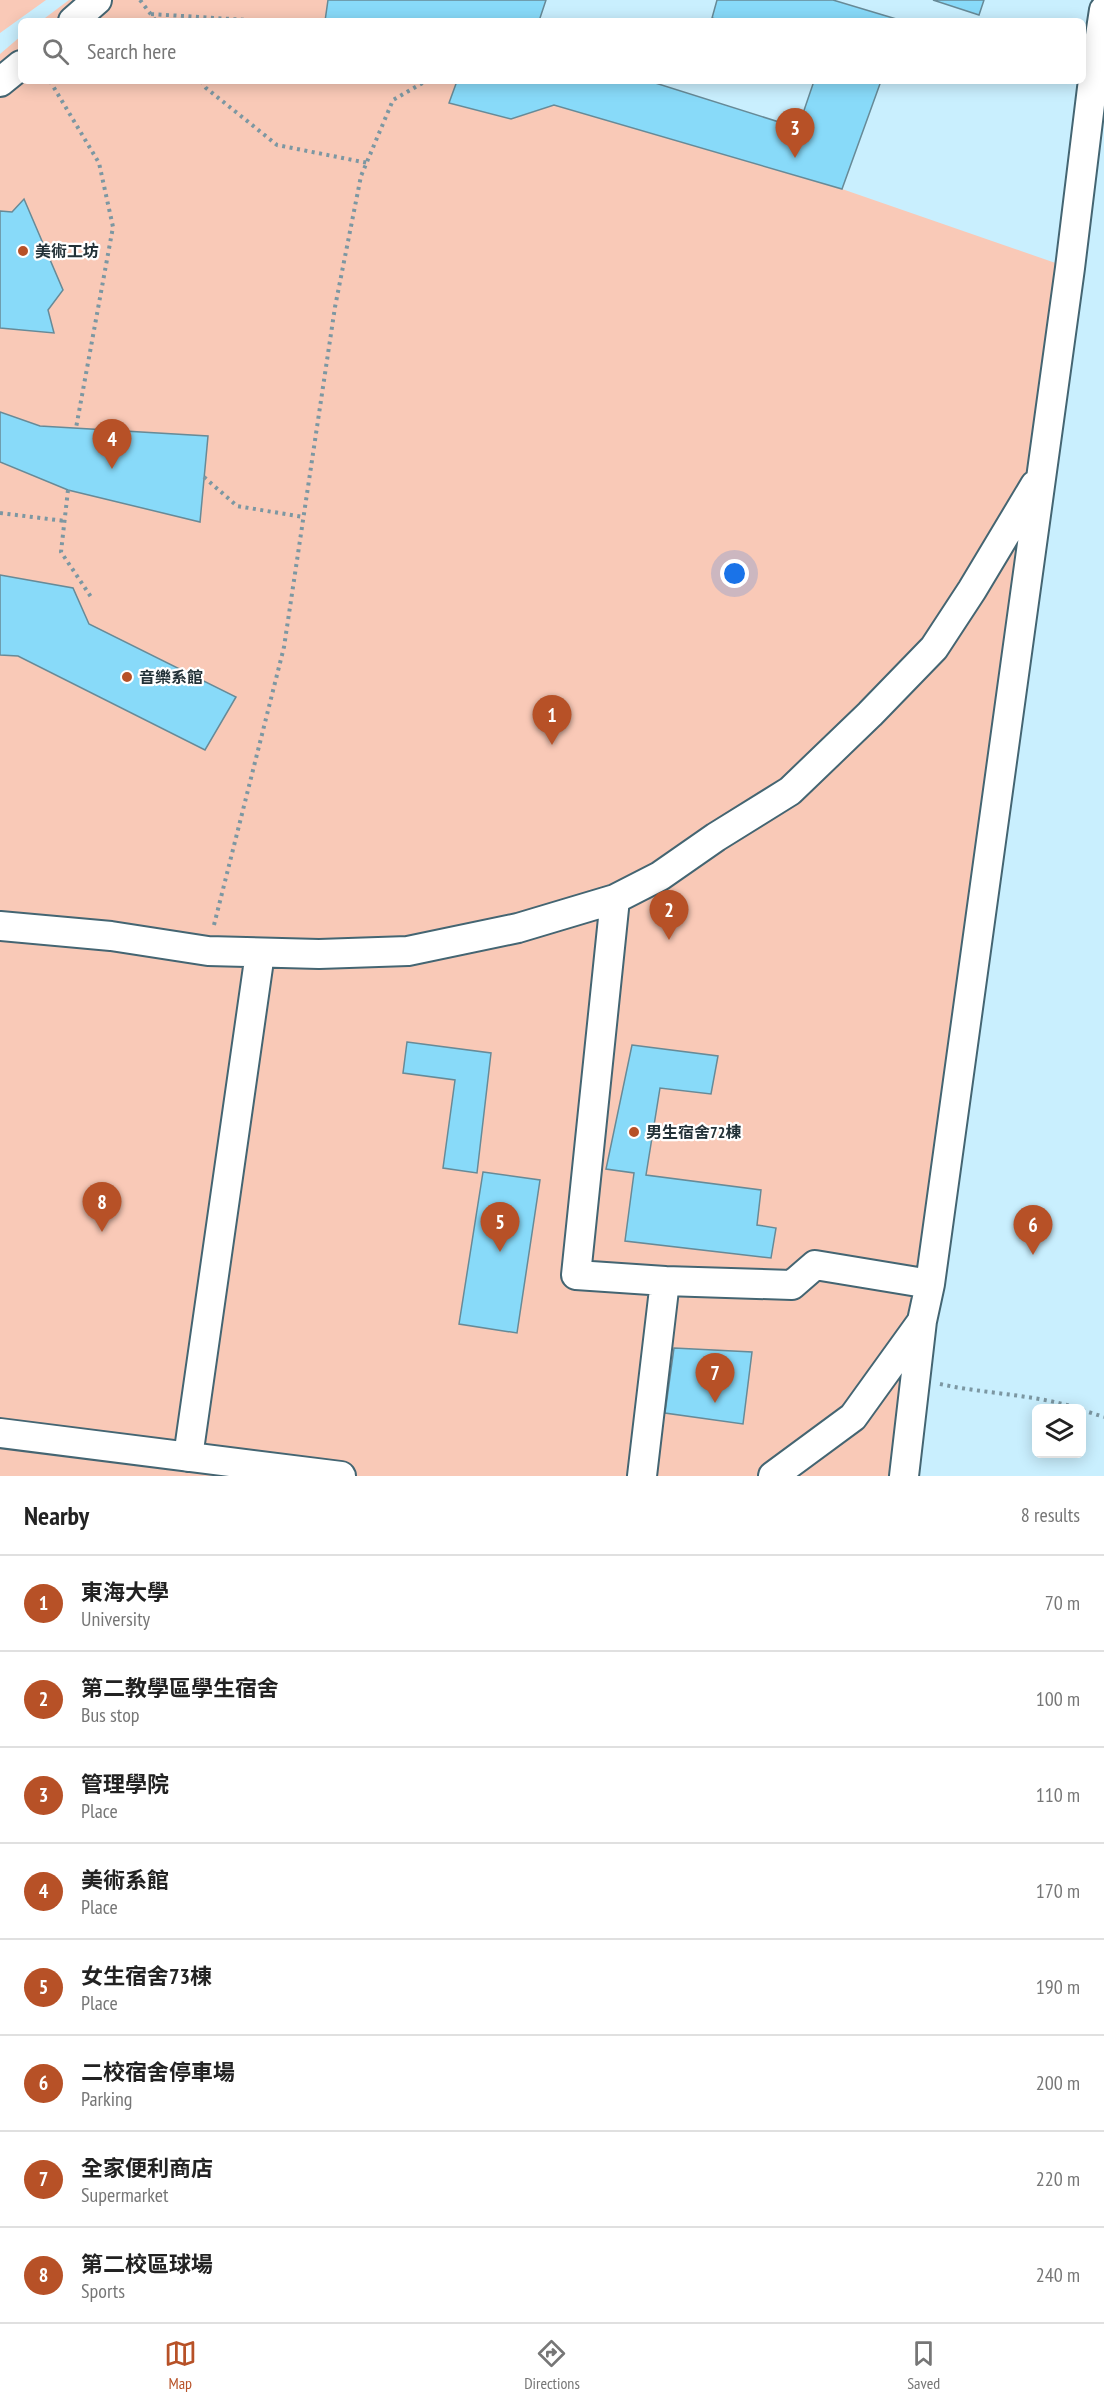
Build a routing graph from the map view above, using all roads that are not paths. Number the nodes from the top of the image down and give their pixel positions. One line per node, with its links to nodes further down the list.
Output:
1 (97, 0): 3 (street)
2 (1104, 10): 6 (street)
3 (76, 18)
4 (18, 67): 5 (street)
5 (0, 82)
6 (1042, 473): 7 (street); 11 (street)
7 (615, 899): 9 (street); 10 (street)
8 (0, 926): 9 (street)
9 (260, 953): 14 (street)
10 (665, 1281): 11 (street); 16 (street)
11 (930, 1284): 12 (street)
12 (922, 1321): 17 (street); 18 (street)
13 (0, 1433): 14 (street)
14 (188, 1457): 15 (street)
15 (341, 1476)
16 (642, 1476)
17 (773, 1476)
18 (904, 1476)

